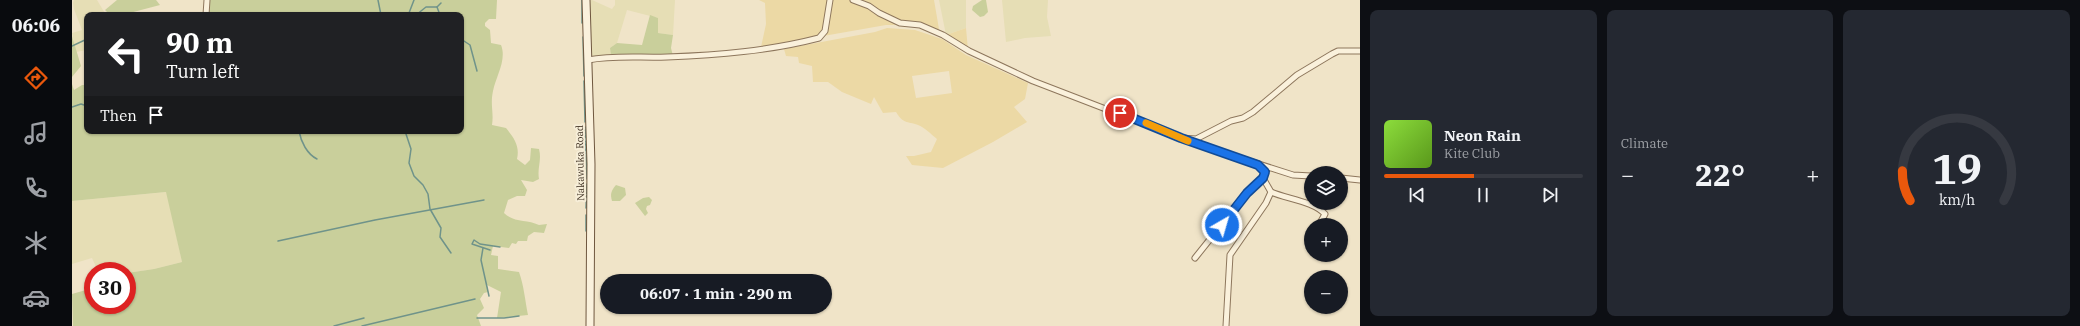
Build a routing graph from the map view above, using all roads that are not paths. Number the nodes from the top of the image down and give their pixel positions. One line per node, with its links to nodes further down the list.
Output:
1 (208, 0): 5 (street)
2 (586, 0): 7 (main road, Nakawuka Road)
3 (830, 0): 7 (street)
4 (853, 0): 8 (street)
5 (206, 12)
6 (1360, 50): 8 (street)
7 (588, 60): 17 (main road, Nakawuka Road)
8 (1181, 138): 9 (street)
9 (1258, 165): 10 (street); 11 (street)
10 (1304, 176)
11 (1263, 178): 14 (street); 16 (street)
12 (1348, 179): 13 (street)
13 (1360, 180)
14 (1271, 192): 15 (street); 18 (street)
15 (1323, 218)
16 (1195, 258)
17 (590, 326)
18 (1226, 326)

